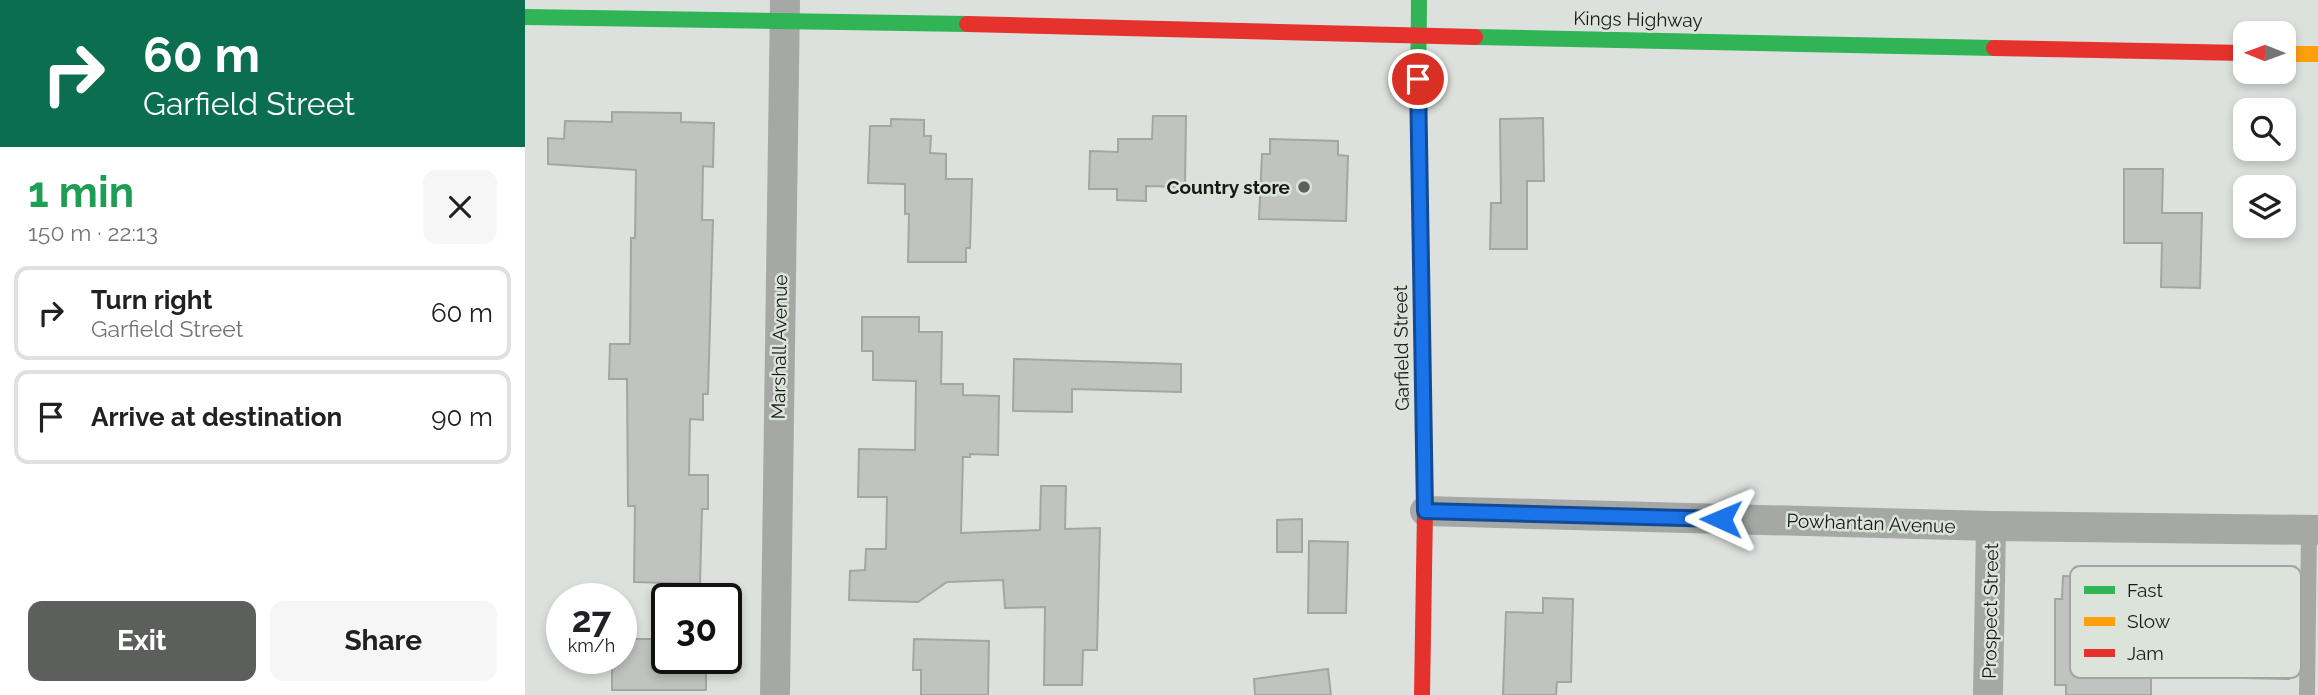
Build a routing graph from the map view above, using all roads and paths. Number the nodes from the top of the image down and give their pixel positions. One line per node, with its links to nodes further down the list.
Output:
1 (1419, 0): 4 (street, Garfield Street)
2 (784, 11): 3 (street, Kings Highway); 4 (street, Kings Highway); 11 (street, Marshall Avenue)
3 (525, 17)
4 (1418, 36): 5 (street, Kings Highway); 8 (street, Garfield Street)
5 (2233, 53)
6 (2296, 54): 7 (street)
7 (2318, 54)
8 (1425, 511): 9 (street, Powhantan Avenue); 12 (street, Garfield Street)
9 (1991, 526): 10 (street, Powhantan Avenue); 13 (street, Prospect Street)
10 (2314, 530): 14 (lane)
11 (775, 695)
12 (1422, 695)
13 (1988, 695)
14 (2307, 695)

